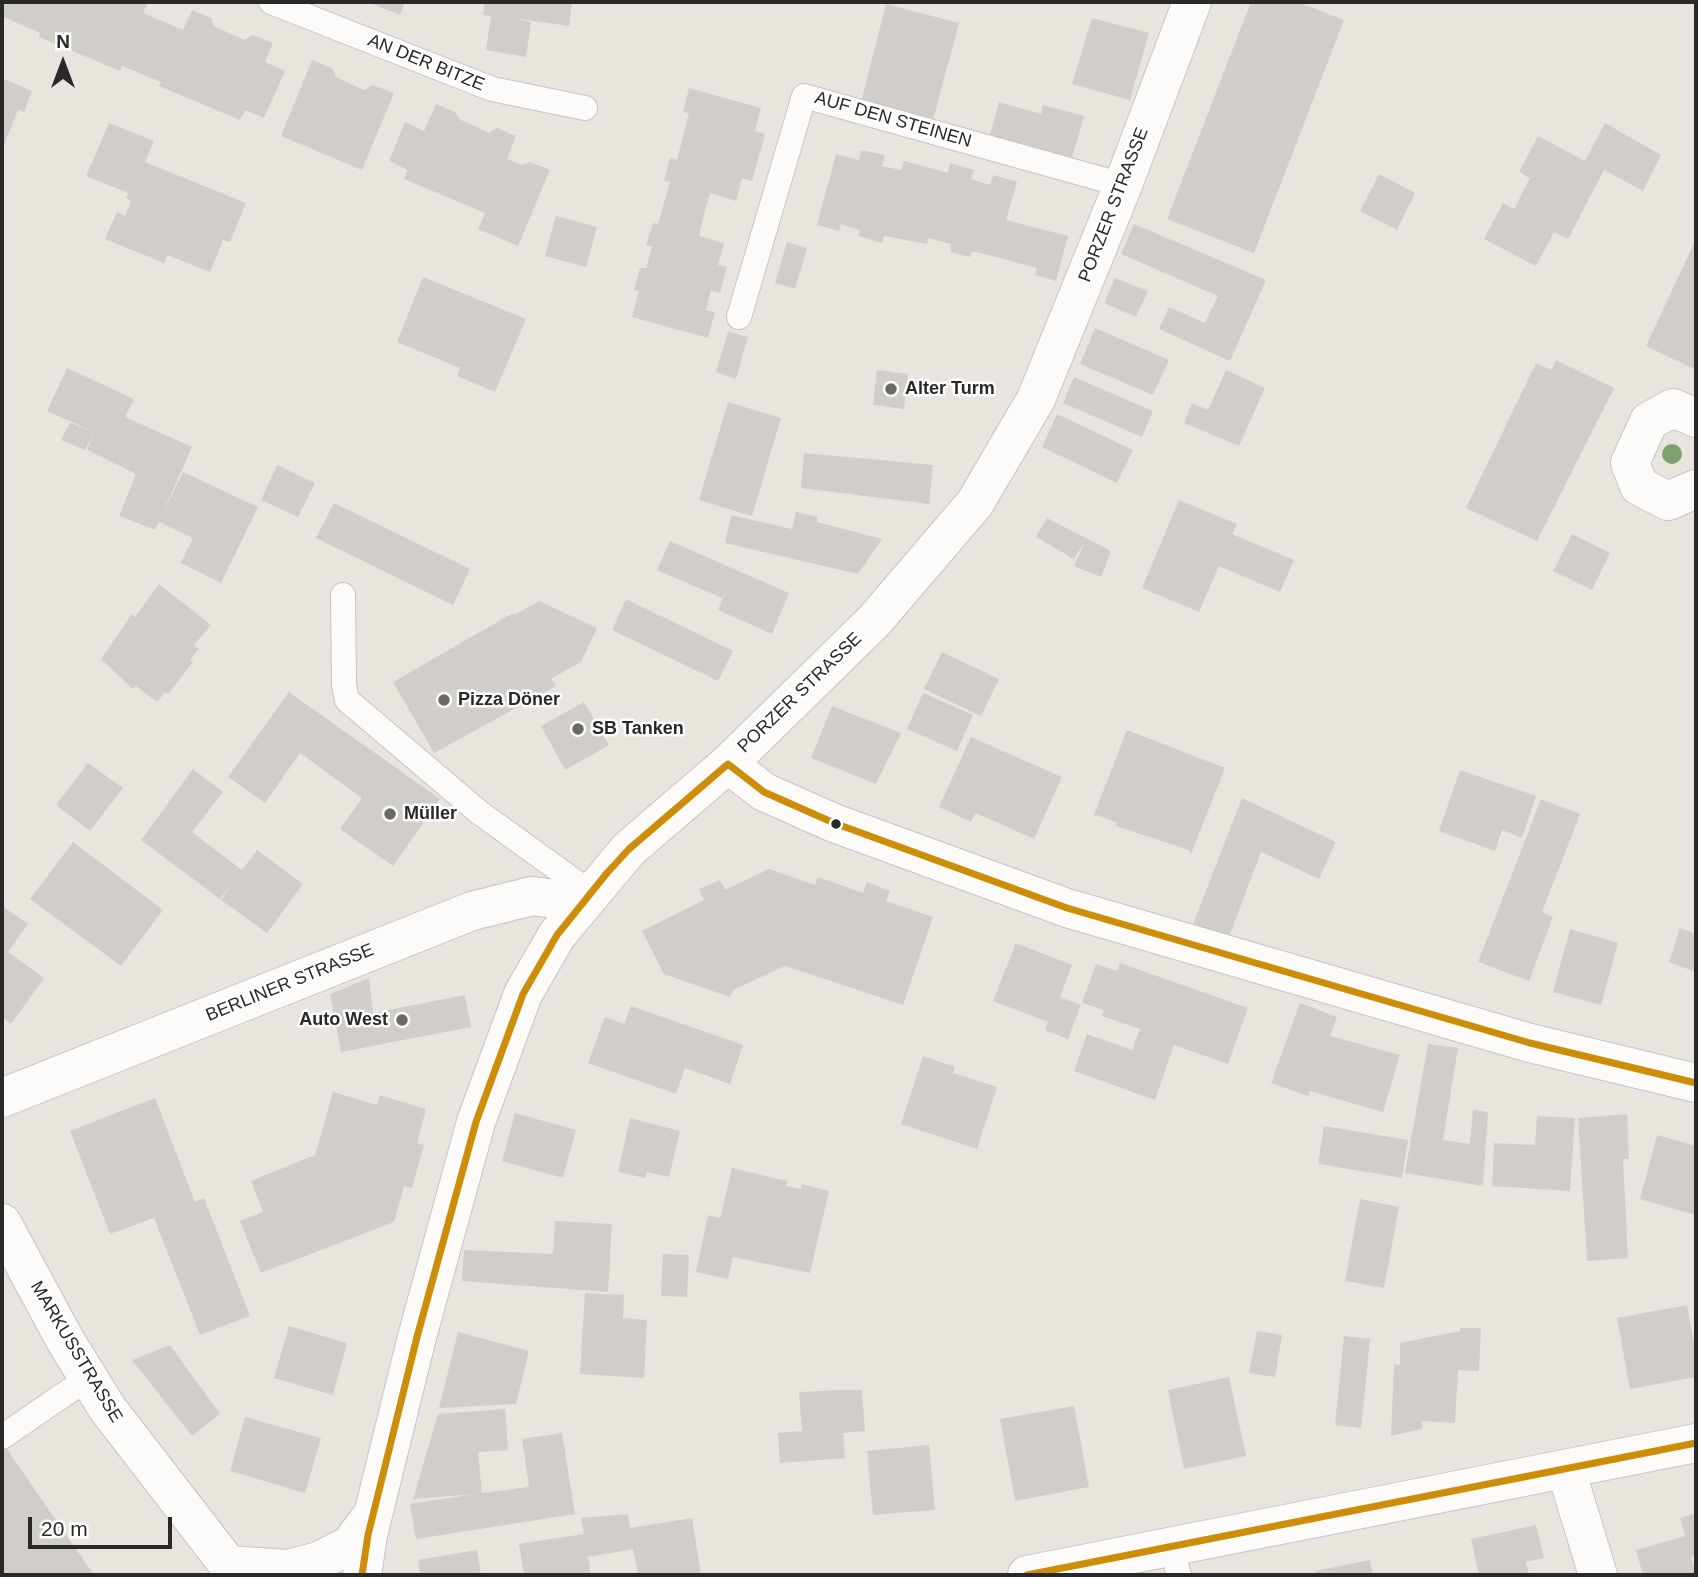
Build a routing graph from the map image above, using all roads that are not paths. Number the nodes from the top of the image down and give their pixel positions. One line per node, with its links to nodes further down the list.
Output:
1 (271, 2): 3 (lane, AN DER BITZE)
2 (1192, 2): 4 (street, PORZER STRASSE)
3 (585, 108)
4 (1123, 185): 5 (lane, AUF DEN STEINEN); 9 (street, PORZER STRASSE)
5 (739, 317)
6 (1696, 418): 7 (street)
7 (1696, 489)
8 (343, 595): 10 (lane)
9 (729, 764): 10 (street, PORZER STRASSE); 11 (street)
10 (587, 898): 12 (street, BERLINER STRASSE); 18 (street, PORZER STRASSE)
11 (1696, 1083)
12 (2, 1098)
13 (2, 1223): 14 (street, MARKUSSTRASSE)
14 (88, 1378): 15 (lane); 20 (street, MARKUSSTRASSE)
15 (2, 1437)
16 (1696, 1443): 17 (street)
17 (1566, 1470): 19 (street); 23 (street)
18 (374, 1512): 20 (street); 21 (street, PORZER STRASSE)
19 (1175, 1561): 22 (street)
20 (232, 1570)
21 (362, 1575)
22 (1027, 1575)
23 (1598, 1575)

